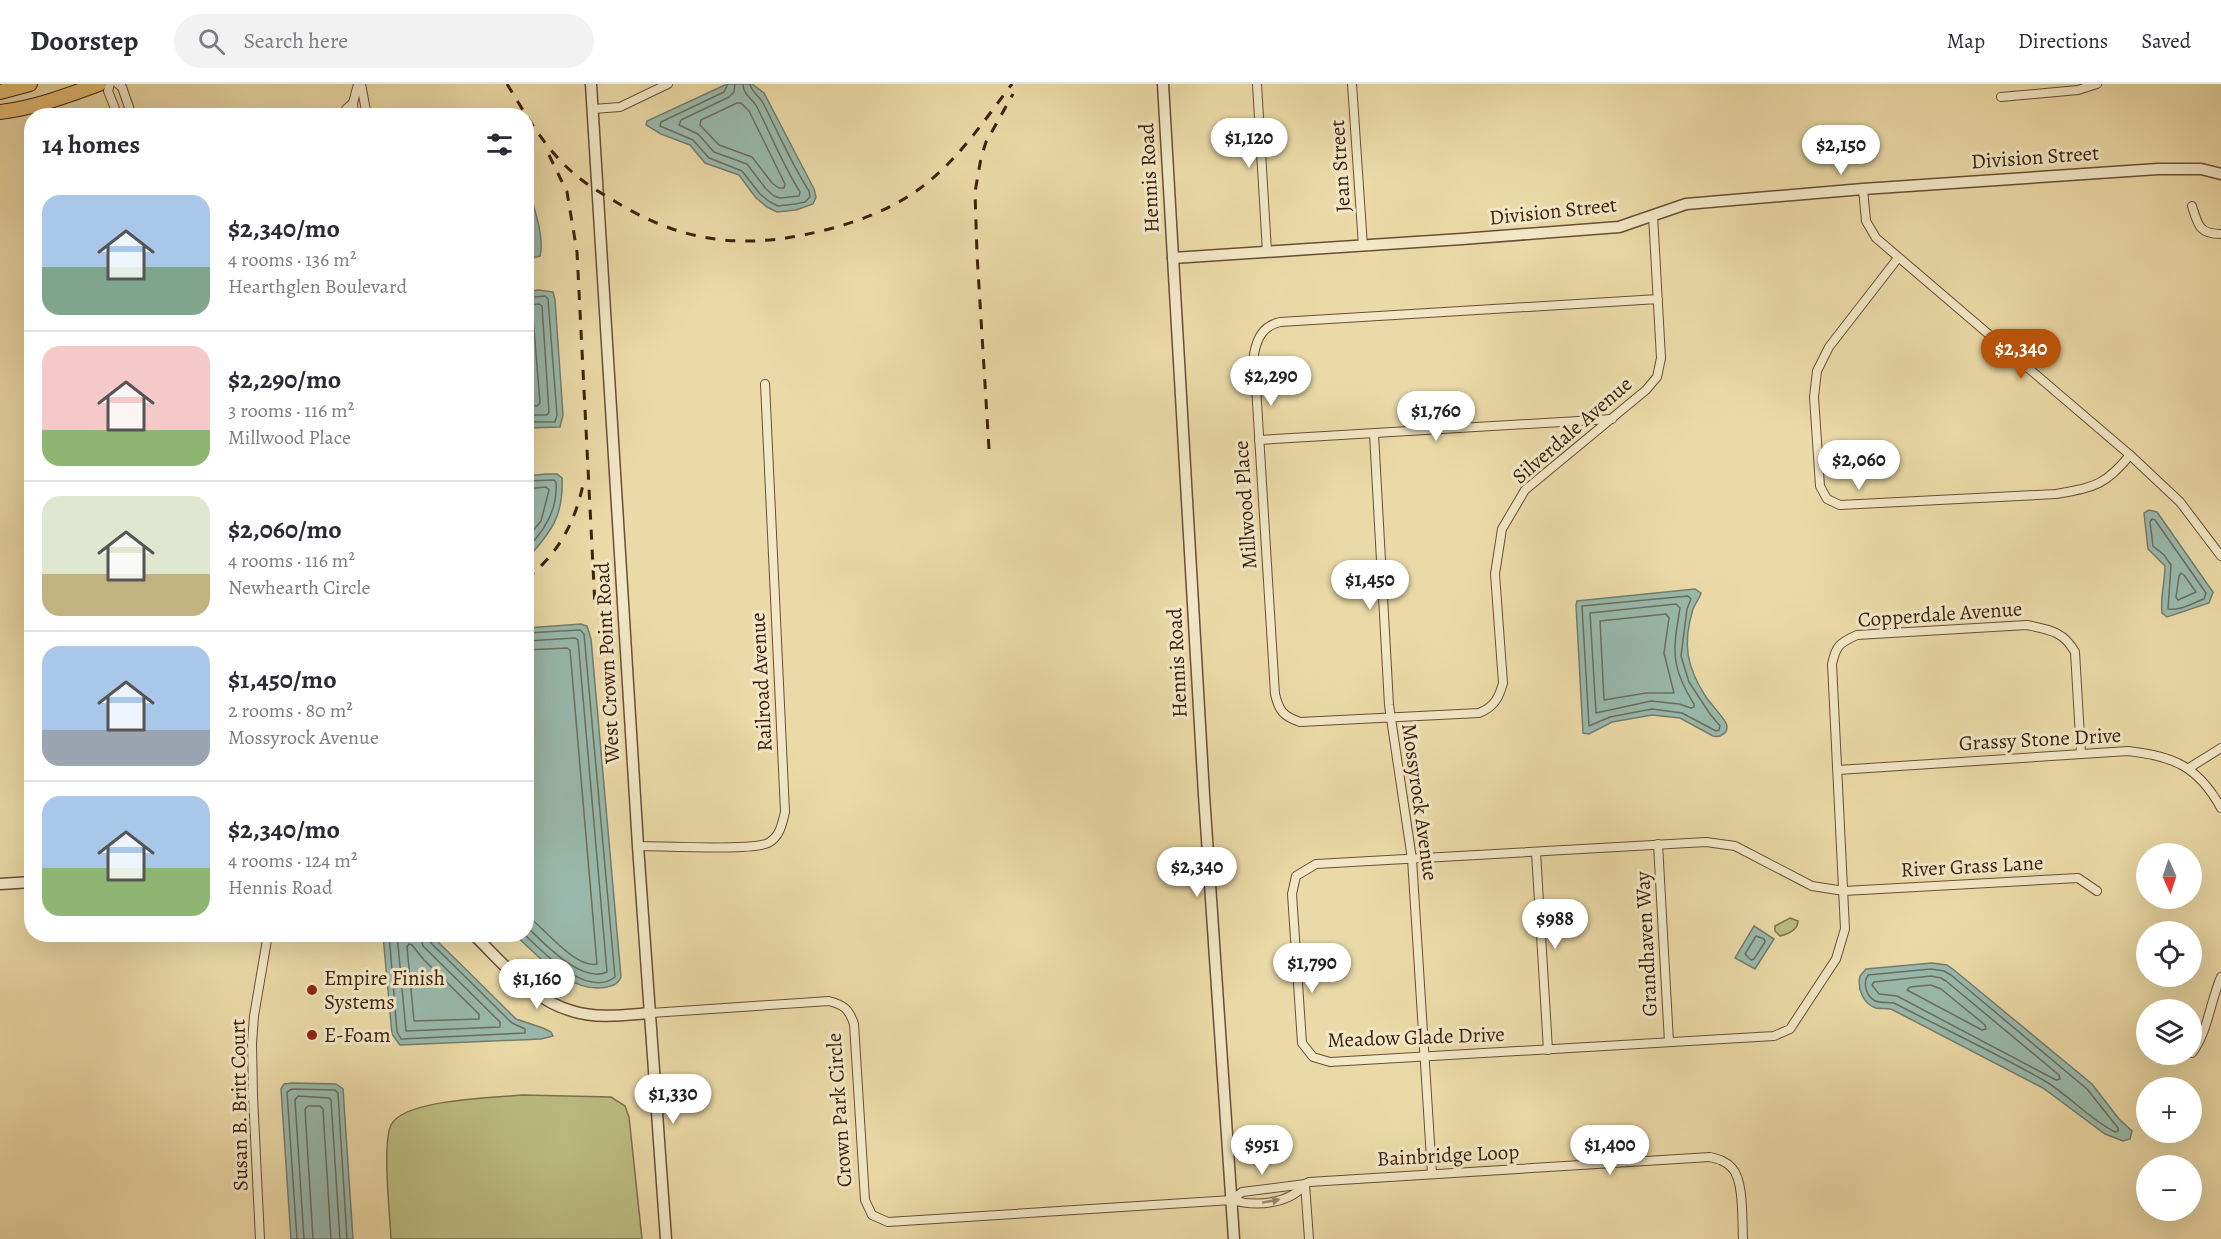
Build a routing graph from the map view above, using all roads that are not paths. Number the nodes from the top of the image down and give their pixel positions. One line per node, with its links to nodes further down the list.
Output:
1 (30, 84): 12 (main road)
2 (99, 84): 21 (main road)
3 (110, 84): 15 (street)
4 (118, 84): 16 (street)
5 (360, 84): 14 (street); 19 (street)
6 (591, 84): 20 (street, West Crown Point Road)
7 (668, 84): 20 (street)
8 (1163, 84): 29 (street, Hennis Road)
9 (1257, 84): 28 (street)
10 (1352, 84): 27 (street, Jean Street)
11 (2097, 84): 13 (street)
12 (0, 92)
13 (2001, 97)
14 (353, 103): 17 (street); 18 (street)
15 (115, 108)
16 (129, 108)
17 (347, 108)
18 (353, 108)
19 (365, 108)
20 (593, 109): 45 (street, West Crown Point Road)
21 (0, 112)
22 (2221, 174): 23 (street, Division Street)
23 (1863, 189): 25 (street, Division Street); 30 (street)
24 (2192, 206): 26 (street)
25 (1653, 215): 27 (street, Division Street); 31 (street, Silverdale Avenue)
26 (2221, 234)
27 (1363, 246): 28 (street, Division Street)
28 (1267, 252): 29 (street, Division Street)
29 (1173, 258): 62 (street, Hennis Road)
30 (1898, 258): 36 (street); 36 (street)
31 (1658, 299): 33 (street, Silverdale Avenue); 35 (street, Millwood Place)
32 (765, 384): 45 (street, Railroad Avenue)
33 (1611, 419): 34 (street); 38 (street, Silverdale Avenue)
34 (1374, 434): 35 (street); 38 (street, Mossyrock Avenue)
35 (1259, 440): 38 (street, Millwood Place)
36 (2130, 455): 37 (street)
37 (2221, 556)
38 (1390, 718): 47 (street, Mossyrock Avenue)
39 (2221, 748): 41 (street)
40 (2081, 754): 41 (street, Grassy Stone Drive); 42 (street, Grassy Stone Drive); 42 (street, Copperdale Avenue)
41 (2189, 768): 43 (street, Grassy Stone Drive)
42 (1838, 770): 50 (street, Copperdale Avenue)
43 (2221, 808)
44 (1658, 844): 46 (street, Meadow Glade Drive); 50 (street, Meadow Glade Drive); 57 (street, Grandhaven Way)
45 (638, 846): 55 (street, West Crown Point Road)
46 (1536, 852): 47 (street, Meadow Glade Drive); 58 (street)
47 (1412, 859): 59 (street, Mossyrock Avenue); 59 (street, Meadow Glade Drive)
48 (24, 882): 49 (street)
49 (0, 884)
50 (1844, 891): 51 (street, River Grass Lane); 57 (street, Meadow Glade Drive)
51 (2097, 891)
52 (267, 942): 63 (street, Susan B. Britt Court)
53 (481, 942): 55 (street, Crown Park Circle)
54 (2221, 977): 56 (street)
55 (651, 1013): 62 (street, Crown Park Circle); 64 (street, West Crown Point Road)
56 (2202, 1032)
57 (1669, 1042): 58 (street, Meadow Glade Drive)
58 (1548, 1050): 59 (street, Meadow Glade Drive)
59 (1424, 1057): 60 (street, Mossyrock Avenue)
60 (1432, 1174): 61 (street, Bainbridge Loop); 67 (street, Bainbridge Loop)
61 (1305, 1184): 62 (street, Bainbridge Loop); 62 (street, Bainbridge Loop, one-way to 61); 66 (street)
62 (1232, 1200): 65 (street, Hennis Road)
63 (260, 1239)
64 (666, 1239)
65 (1234, 1239)
66 (1309, 1239)
67 (1743, 1239)

